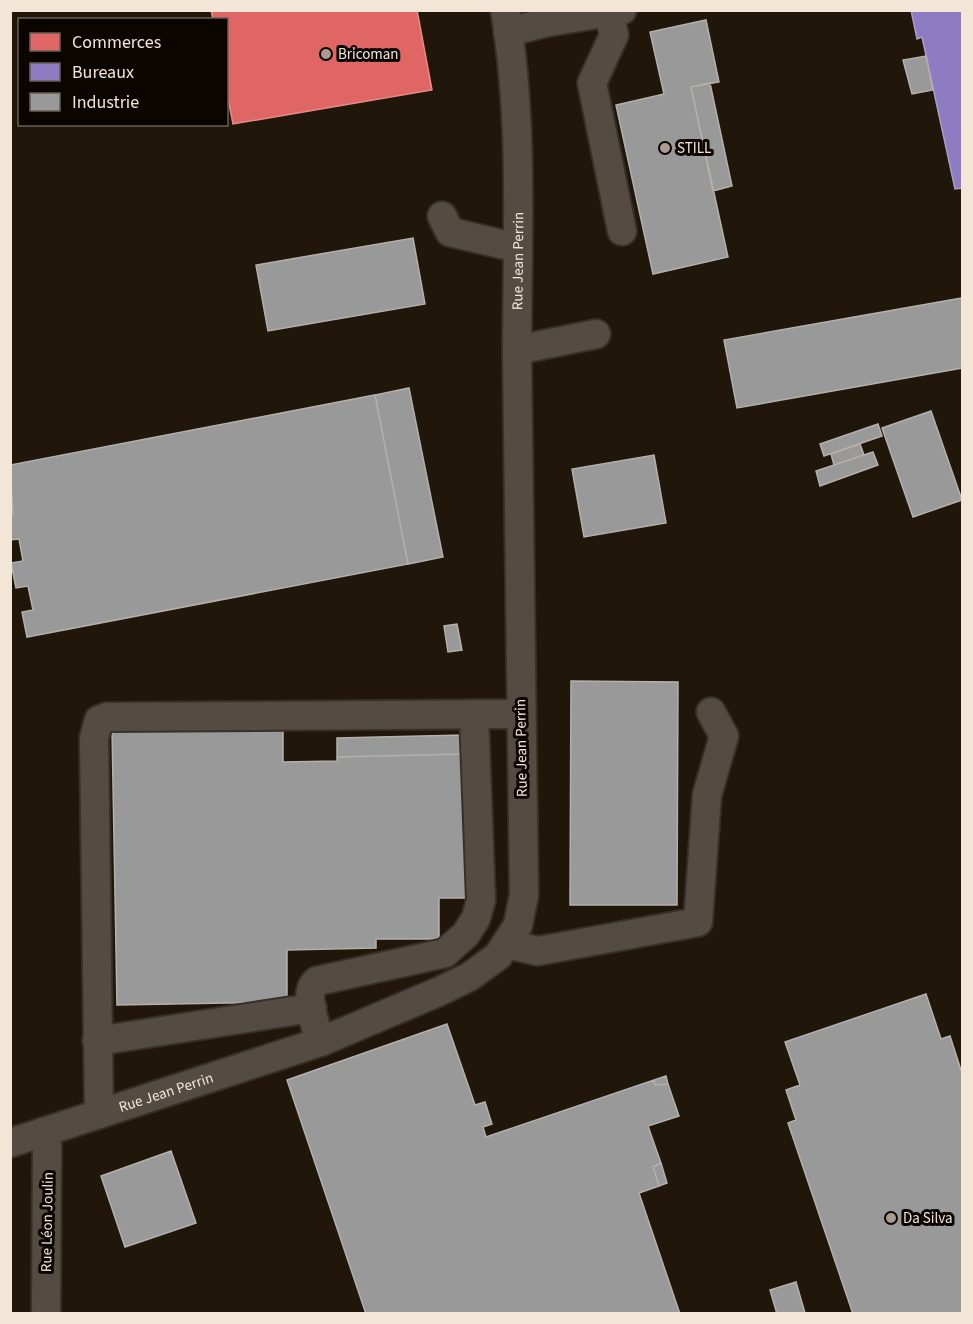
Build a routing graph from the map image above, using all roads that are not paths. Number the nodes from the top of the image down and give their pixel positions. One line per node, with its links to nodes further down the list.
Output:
1 (613, 11): 2 (street); 4 (street)
2 (507, 16): 5 (street, Rue Jean Perrin)
3 (442, 216): 5 (street)
4 (622, 231)
5 (518, 248): 7 (street, Rue Jean Perrin)
6 (596, 334): 7 (street)
7 (517, 350): 10 (street, Rue Jean Perrin)
8 (711, 712): 11 (street)
9 (474, 714): 10 (street); 12 (street); 13 (street)
10 (521, 714): 11 (street, Rue Jean Perrin)
11 (506, 944): 14 (street, Rue Jean Perrin)
12 (312, 1008): 13 (street); 14 (street)
13 (97, 1041): 15 (street)
14 (320, 1042): 15 (street, Rue Jean Perrin)
15 (99, 1114): 16 (street, Rue Jean Perrin)
16 (43, 1132): 17 (street, Rue Jean Perrin); 18 (street, Rue Léon Joulin)
17 (10, 1143)
18 (46, 1314)

